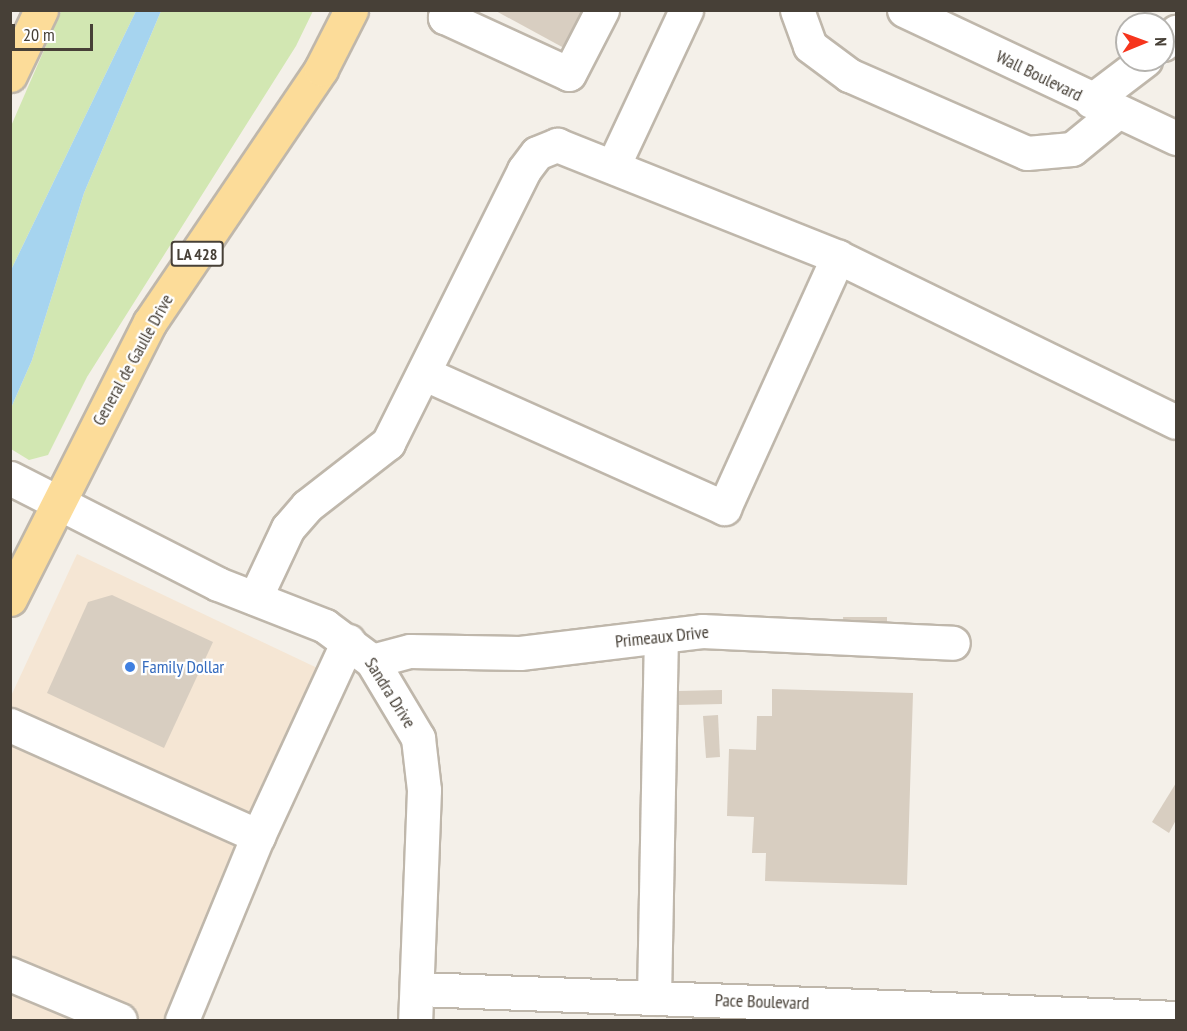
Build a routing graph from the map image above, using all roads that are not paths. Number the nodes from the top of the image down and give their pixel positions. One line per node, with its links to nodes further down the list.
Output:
1 (41, 10): 9 (main road)
2 (351, 10): 17 (main road, General de Gaulle Drive / LA 428)
3 (602, 10): 7 (street)
4 (686, 10): 12 (street)
5 (797, 10): 10 (street)
6 (904, 10): 10 (street, Wall Boulevard)
7 (441, 13)
8 (1135, 72): 10 (street)
9 (10, 75)
10 (1104, 107): 11 (street, Wall Boulevard)
11 (1176, 138)
12 (614, 164): 13 (street); 14 (street)
13 (838, 257): 14 (street); 15 (street)
14 (426, 374): 18 (street)
15 (1176, 422)
16 (10, 478): 17 (street, Sandra Drive)
17 (54, 504): 18 (street, Sandra Drive); 19 (main road, General de Gaulle Drive / LA 428)
18 (255, 598): 22 (street, Sandra Drive)
19 (10, 599)
20 (661, 636): 21 (street, Primeaux Drive); 22 (street, Primeaux Drive); 27 (street)
21 (953, 643)
22 (360, 651): 24 (street); 26 (street, Sandra Drive)
23 (10, 725): 24 (street)
24 (258, 836): 31 (street)
25 (10, 974): 30 (street)
26 (419, 989): 27 (street, Pace Boulevard); 32 (street, Sandra Drive)
27 (654, 998): 28 (street, Pace Boulevard)
28 (727, 1011): 29 (street, Pace Boulevard)
29 (1176, 1018)
30 (120, 1020)
31 (182, 1020)
32 (415, 1020)

